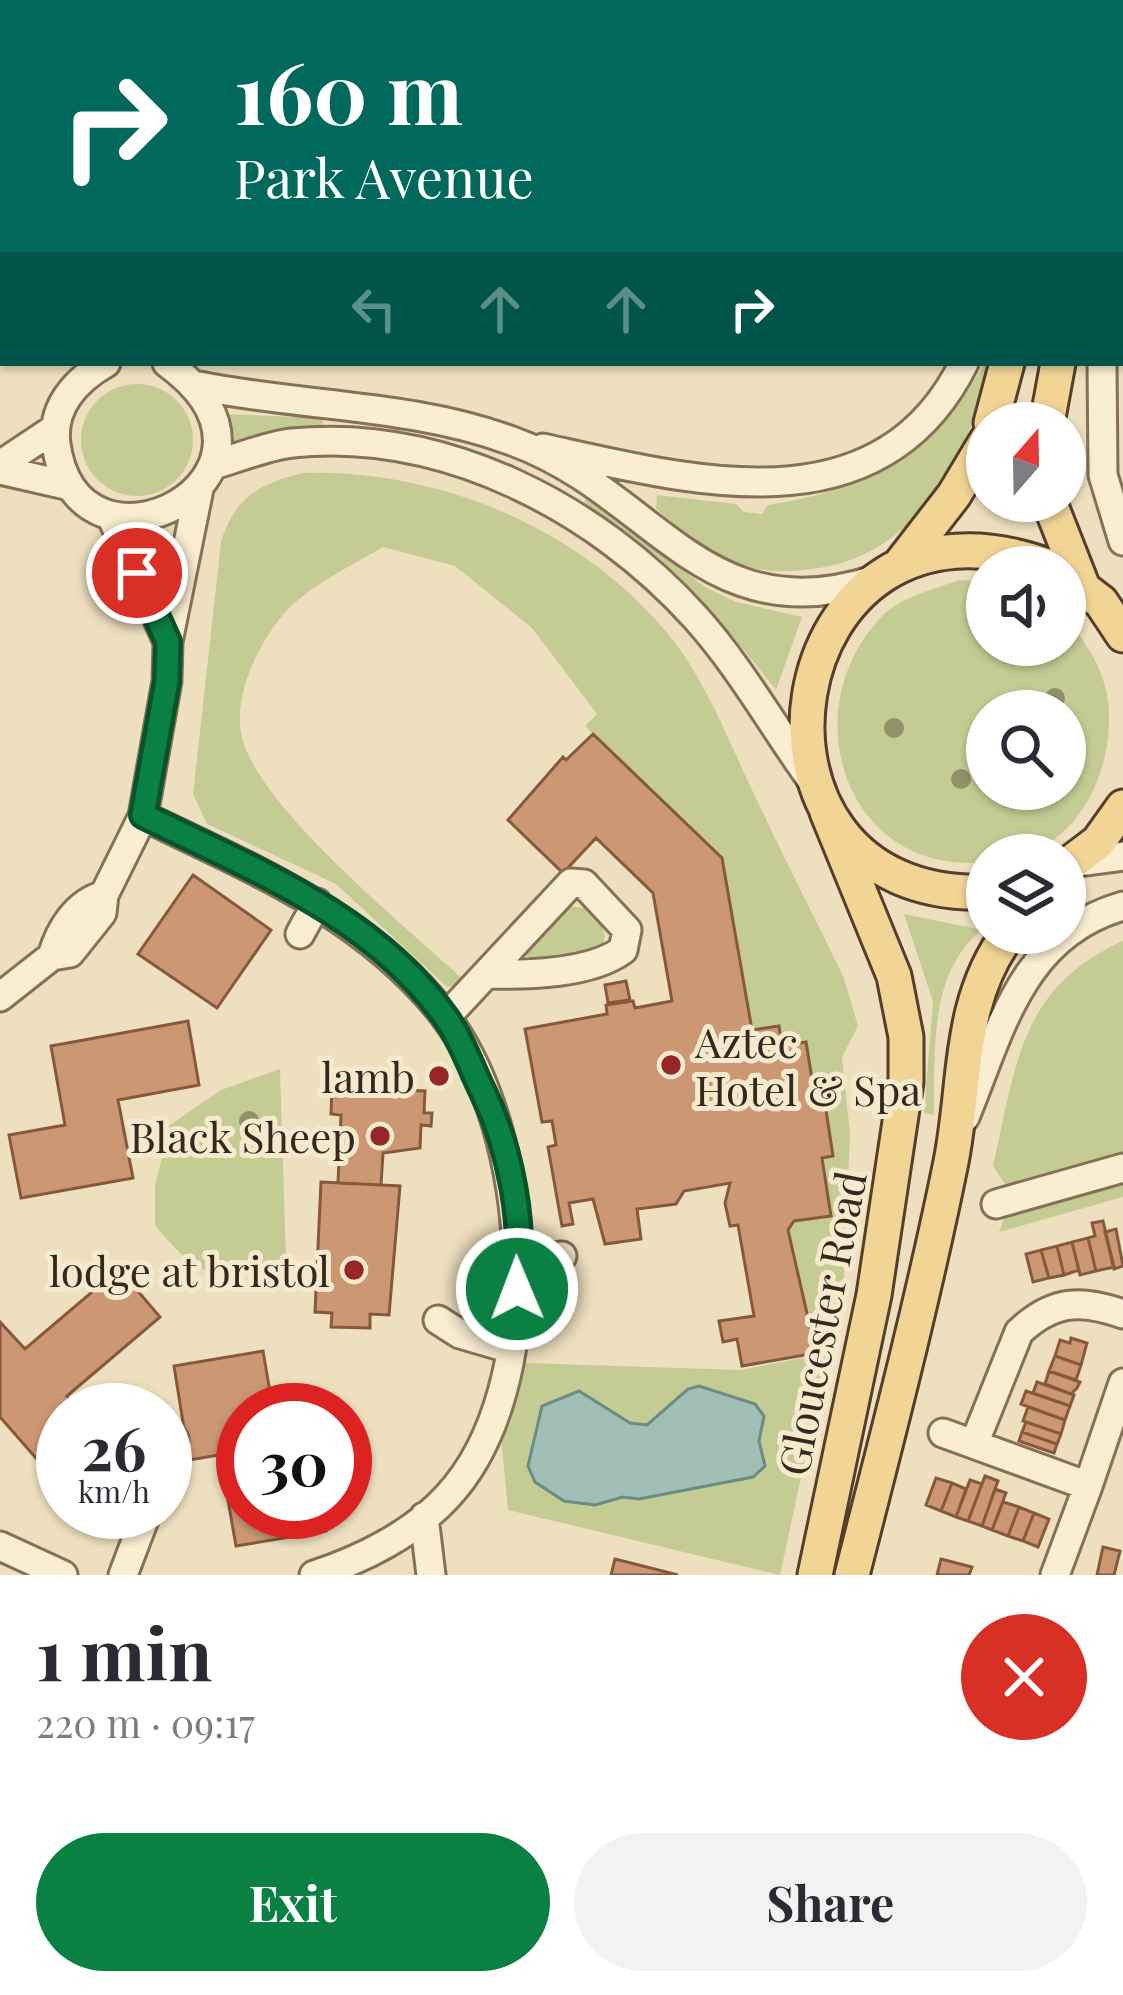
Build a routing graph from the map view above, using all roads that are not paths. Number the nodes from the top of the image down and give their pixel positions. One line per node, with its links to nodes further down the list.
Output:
1 (171, 366): 7 (street)
2 (962, 366): 11 (street)
3 (1006, 366): 8 (main road)
4 (1057, 366): 9 (main road)
5 (1102, 366): 18 (street)
6 (91, 367): 10 (street)
7 (199, 386): 11 (street); 14 (street)
8 (997, 402)
9 (1051, 402)
10 (54, 429): 12 (street); 15 (street)
11 (516, 442): 20 (street)
12 (0, 467): 15 (street)
13 (966, 475): 20 (main road)
14 (206, 477): 16 (street); 23 (street); 24 (street)
15 (70, 486): 16 (street)
16 (111, 515): 23 (street)
17 (1059, 522): 21 (main road)
18 (1123, 542)
19 (966, 551): 20 (main road)
20 (888, 572): 24 (main road, Gloucester Road)
21 (1093, 595): 22 (main road)
22 (1123, 635)
23 (168, 642): 26 (street)
24 (820, 797): 30 (main road); 58 (main road, Gloucester Road)
25 (1123, 807): 27 (main road)
26 (143, 815): 31 (street); 36 (street)
27 (1086, 852)
28 (1123, 856): 29 (street)
29 (1086, 862)
30 (966, 890)
31 (317, 903): 33 (street); 37 (street)
32 (1123, 906): 38 (street)
33 (300, 934)
34 (995, 954): 38 (main road, Gloucester Road)
35 (489, 974): 35 (street); 37 (street)
36 (0, 997)
37 (446, 1017): 42 (street)
38 (955, 1142): 59 (main road, Gloucester Road)
39 (1123, 1168): 40 (street)
40 (995, 1204)
41 (562, 1256): 42 (street)
42 (520, 1261): 44 (street)
43 (1123, 1314): 49 (street)
44 (514, 1318): 45 (street); 45 (street)
45 (511, 1349): 51 (street)
46 (1123, 1383): 47 (street)
47 (1116, 1431): 50 (street)
48 (944, 1433): 49 (street)
49 (974, 1444): 50 (street)
50 (1088, 1486): 60 (street)
51 (424, 1517): 56 (street); 57 (street)
52 (137, 1539): 55 (street)
53 (0, 1546): 54 (street)
54 (63, 1575)
55 (123, 1575)
56 (314, 1575)
57 (431, 1575)
58 (815, 1575)
59 (852, 1575)
60 (1055, 1575)

